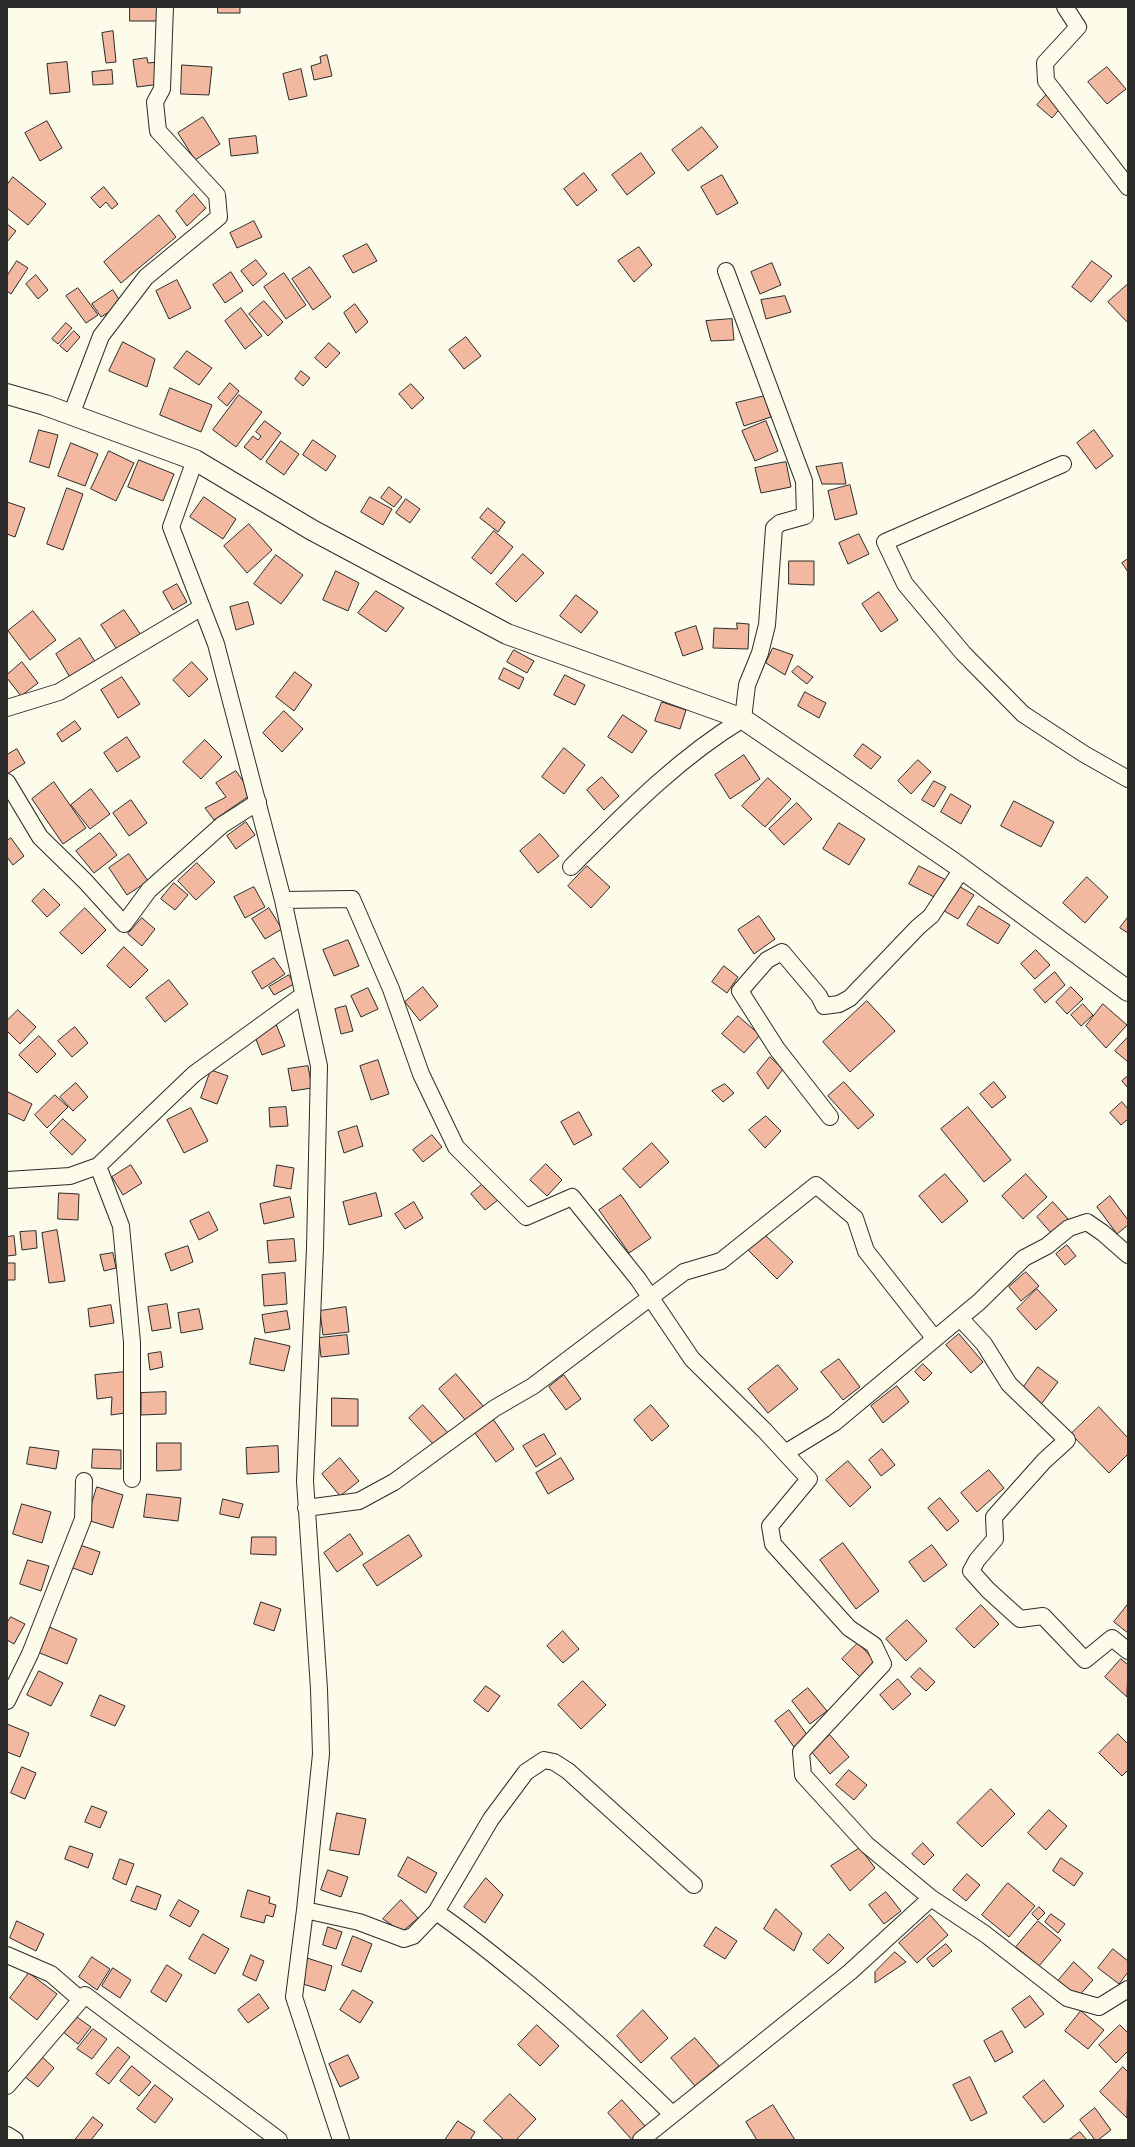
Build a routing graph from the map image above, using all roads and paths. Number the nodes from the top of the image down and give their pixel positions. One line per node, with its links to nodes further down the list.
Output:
1 (165, 7): 6 (street)
2 (1065, 7): 3 (street)
3 (1128, 187)
4 (726, 271): 11 (street)
5 (7, 394): 6 (street)
6 (71, 415): 7 (street)
7 (195, 460): 9 (street); 11 (street)
8 (1063, 464): 12 (street)
9 (202, 607): 10 (street); 14 (street)
10 (7, 708)
11 (743, 719): 15 (street); 16 (street)
12 (1128, 779)
13 (7, 782): 14 (street)
14 (258, 802): 17 (street)
15 (571, 867)
16 (962, 870): 18 (street); 20 (street)
17 (283, 900): 19 (street); 24 (street)
18 (1128, 991)
19 (304, 995): 21 (street); 30 (street)
20 (830, 1117)
21 (98, 1166): 22 (street); 28 (street)
22 (7, 1180)
23 (1128, 1255): 25 (street)
24 (650, 1296): 26 (street); 27 (street); 30 (street)
25 (960, 1318): 26 (street); 31 (street)
26 (935, 1339): 27 (street)
27 (785, 1453): 34 (street)
28 (132, 1479)
29 (84, 1481): 32 (street)
30 (306, 1508): 35 (street)
31 (1128, 1651)
32 (7, 1701)
33 (694, 1885): 36 (street)
34 (931, 1898): 38 (street); 41 (street)
35 (305, 1910): 36 (street); 45 (street)
36 (436, 1912): 41 (street)
37 (7, 1955): 39 (street)
38 (1128, 1989)
39 (81, 2000): 40 (street); 44 (street)
40 (7, 2086)
41 (672, 2114): 46 (street)
42 (7, 2135): 43 (street)
43 (15, 2140)
44 (279, 2140)
45 (341, 2140)
46 (641, 2140)

